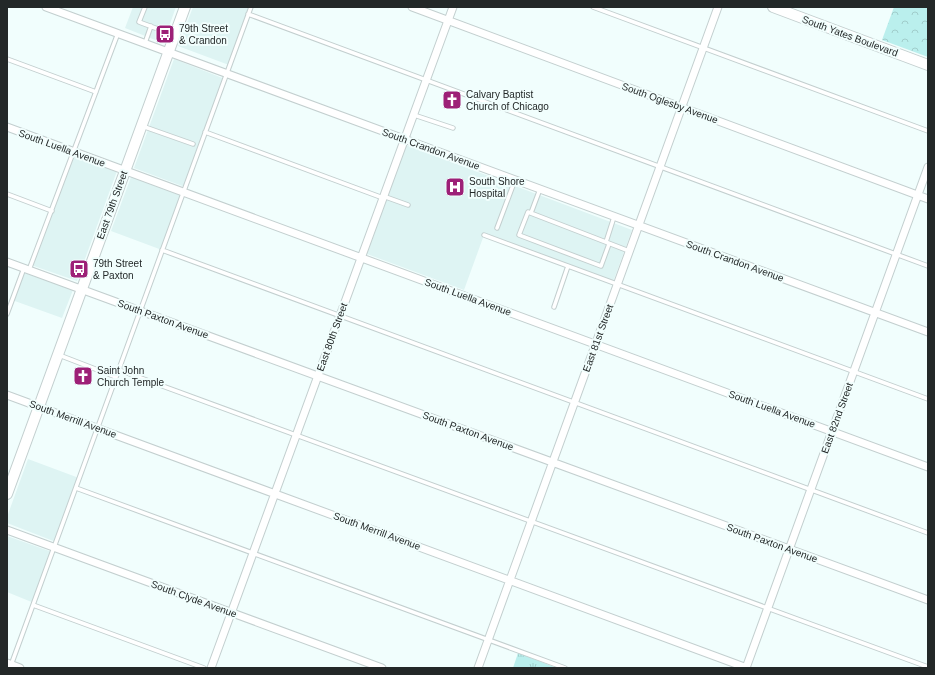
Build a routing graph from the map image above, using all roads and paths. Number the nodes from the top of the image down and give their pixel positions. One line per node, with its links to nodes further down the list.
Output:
1 (46, 7): 13 (street, South Crandon Avenue)
2 (145, 7): 12 (lane)
3 (185, 7): 14 (main road, East 79th Street)
4 (251, 7): 10 (lane)
5 (412, 7): 11 (street, South Oglesby Avenue)
6 (453, 7): 11 (street, East 80th Street)
7 (593, 7): 16 (lane)
8 (718, 7): 16 (street, East 81st Street)
9 (773, 7): 19 (main road, South Yates Boulevard)
10 (248, 14): 20 (lane); 21 (lane)
11 (448, 20): 21 (street, East 80th Street); 23 (street, South Oglesby Avenue)
12 (152, 26): 14 (lane); 15 (lane)
13 (118, 33): 15 (street, South Crandon Avenue); 22 (lane)
14 (174, 36): 17 (main road, East 79th Street)
15 (145, 43): 17 (street, South Crandon Avenue)
16 (702, 48): 23 (street, East 81st Street); 28 (lane)
17 (169, 52): 20 (street, South Crandon Avenue); 25 (main road, East 79th Street)
18 (7, 58): 22 (lane)
19 (928, 65)
20 (226, 73): 29 (lane); 30 (street, South Crandon Avenue)
21 (426, 79): 24 (street, East 80th Street); 33 (lane)
22 (96, 92): 32 (lane)
23 (681, 107): 33 (street, East 81st Street); 40 (street, South Oglesby Avenue)
24 (413, 115): 27 (lane); 30 (street, East 80th Street)
25 (142, 126): 31 (lane); 35 (main road, East 79th Street)
26 (7, 127): 32 (street, South Luella Avenue)
27 (453, 128)
28 (928, 131)
29 (205, 132): 38 (lane); 41 (lane)
30 (404, 139): 36 (street, South Crandon Avenue); 41 (street, East 80th Street)
31 (194, 144)
32 (74, 152): 35 (street, South Luella Avenue); 44 (lane)
33 (660, 166): 47 (street, East 81st Street); 53 (lane)
34 (928, 167): 40 (street, East 82nd Street)
35 (125, 171): 38 (street, South Luella Avenue); 60 (main road, East 79th Street)
36 (515, 180): 37 (street, South Crandon Avenue); 48 (lane)
37 (540, 189): 45 (lane); 46 (street, South Crandon Avenue)
38 (183, 192): 51 (lane); 54 (street, South Luella Avenue)
39 (7, 194): 44 (lane)
40 (918, 195): 42 (street, South Oglesby Avenue); 53 (street, East 82nd Street)
41 (383, 197): 43 (lane); 54 (street, East 80th Street)
42 (928, 199)
43 (408, 205)
44 (52, 211): 58 (lane)
45 (531, 214): 50 (lane); 50 (lane)
46 (614, 216): 47 (street, South Crandon Avenue); 50 (lane)
47 (638, 225): 52 (street, East 81st Street); 63 (street, South Crandon Avenue)
48 (497, 228)
49 (484, 235): 56 (lane)
50 (607, 243): 52 (lane)
51 (162, 250): 62 (lane); 65 (lane)
52 (629, 251): 59 (street, East 81st Street)
53 (896, 254): 57 (lane); 63 (street, East 82nd Street)
54 (361, 258): 65 (street, East 80th Street); 67 (street, South Luella Avenue)
55 (7, 262): 58 (street, South Paxton Avenue)
56 (568, 266): 59 (lane); 61 (lane)
57 (928, 266)
58 (27, 269): 60 (street, South Paxton Avenue); 64 (lane)
59 (617, 284): 67 (street, East 81st Street); 70 (lane)
60 (82, 289): 62 (street, South Paxton Avenue); 68 (main road, East 79th Street)
61 (554, 307)
62 (140, 311): 69 (lane); 71 (street, South Paxton Avenue)
63 (875, 313): 66 (street, South Crandon Avenue); 70 (street, East 82nd Street)
64 (7, 314)
65 (340, 316): 71 (street, East 80th Street); 75 (lane)
66 (928, 332)
67 (595, 344): 75 (street, East 81st Street); 78 (street, South Luella Avenue)
68 (58, 355): 72 (lane); 76 (main road, East 79th Street)
69 (119, 370): 72 (lane); 79 (lane)
70 (854, 372): 74 (lane); 78 (street, East 82nd Street)
71 (318, 376): 79 (street, East 80th Street); 80 (street, South Paxton Avenue)
72 (116, 377): 77 (lane)
73 (7, 395): 76 (street, South Merrill Avenue)
74 (928, 399)
75 (574, 403): 80 (street, East 81st Street); 83 (lane)
76 (39, 407): 77 (street, South Merrill Avenue); 84 (main road, East 79th Street)
77 (97, 428): 82 (lane); 85 (street, South Merrill Avenue)
78 (832, 431): 81 (street, South Luella Avenue); 83 (street, East 82nd Street)
79 (296, 435): 85 (street, East 80th Street); 86 (lane)
80 (552, 462): 86 (street, East 81st Street); 90 (street, South Paxton Avenue)
81 (928, 467)
82 (76, 488): 89 (lane); 91 (lane)
83 (810, 491): 88 (lane); 90 (street, East 82nd Street)
84 (7, 494)
85 (274, 494): 91 (street, East 80th Street); 92 (street, South Merrill Avenue)
86 (531, 521): 92 (street, East 81st Street); 95 (lane)
87 (7, 530): 89 (street, South Clyde Avenue)
88 (928, 533)
89 (54, 547): 94 (lane); 96 (street, South Clyde Avenue)
90 (789, 549): 93 (street, South Paxton Avenue); 95 (street, East 82nd Street)
91 (253, 553): 96 (street, East 80th Street); 97 (lane)
92 (509, 580): 97 (street, East 81st Street); 106 (street, South Merrill Avenue)
93 (928, 600)
94 (33, 605): 98 (lane); 101 (lane)
95 (768, 608): 99 (lane); 106 (street, East 82nd Street)
96 (231, 612): 102 (street, East 80th Street); 103 (street, South Clyde Avenue)
97 (488, 640): 104 (street, East 81st Street); 105 (lane)
98 (10, 665): 100 (street)
99 (928, 667)
100 (20, 668)
101 (204, 668)
102 (211, 668)
103 (382, 668)
104 (478, 668)
105 (565, 668)
106 (746, 668)

